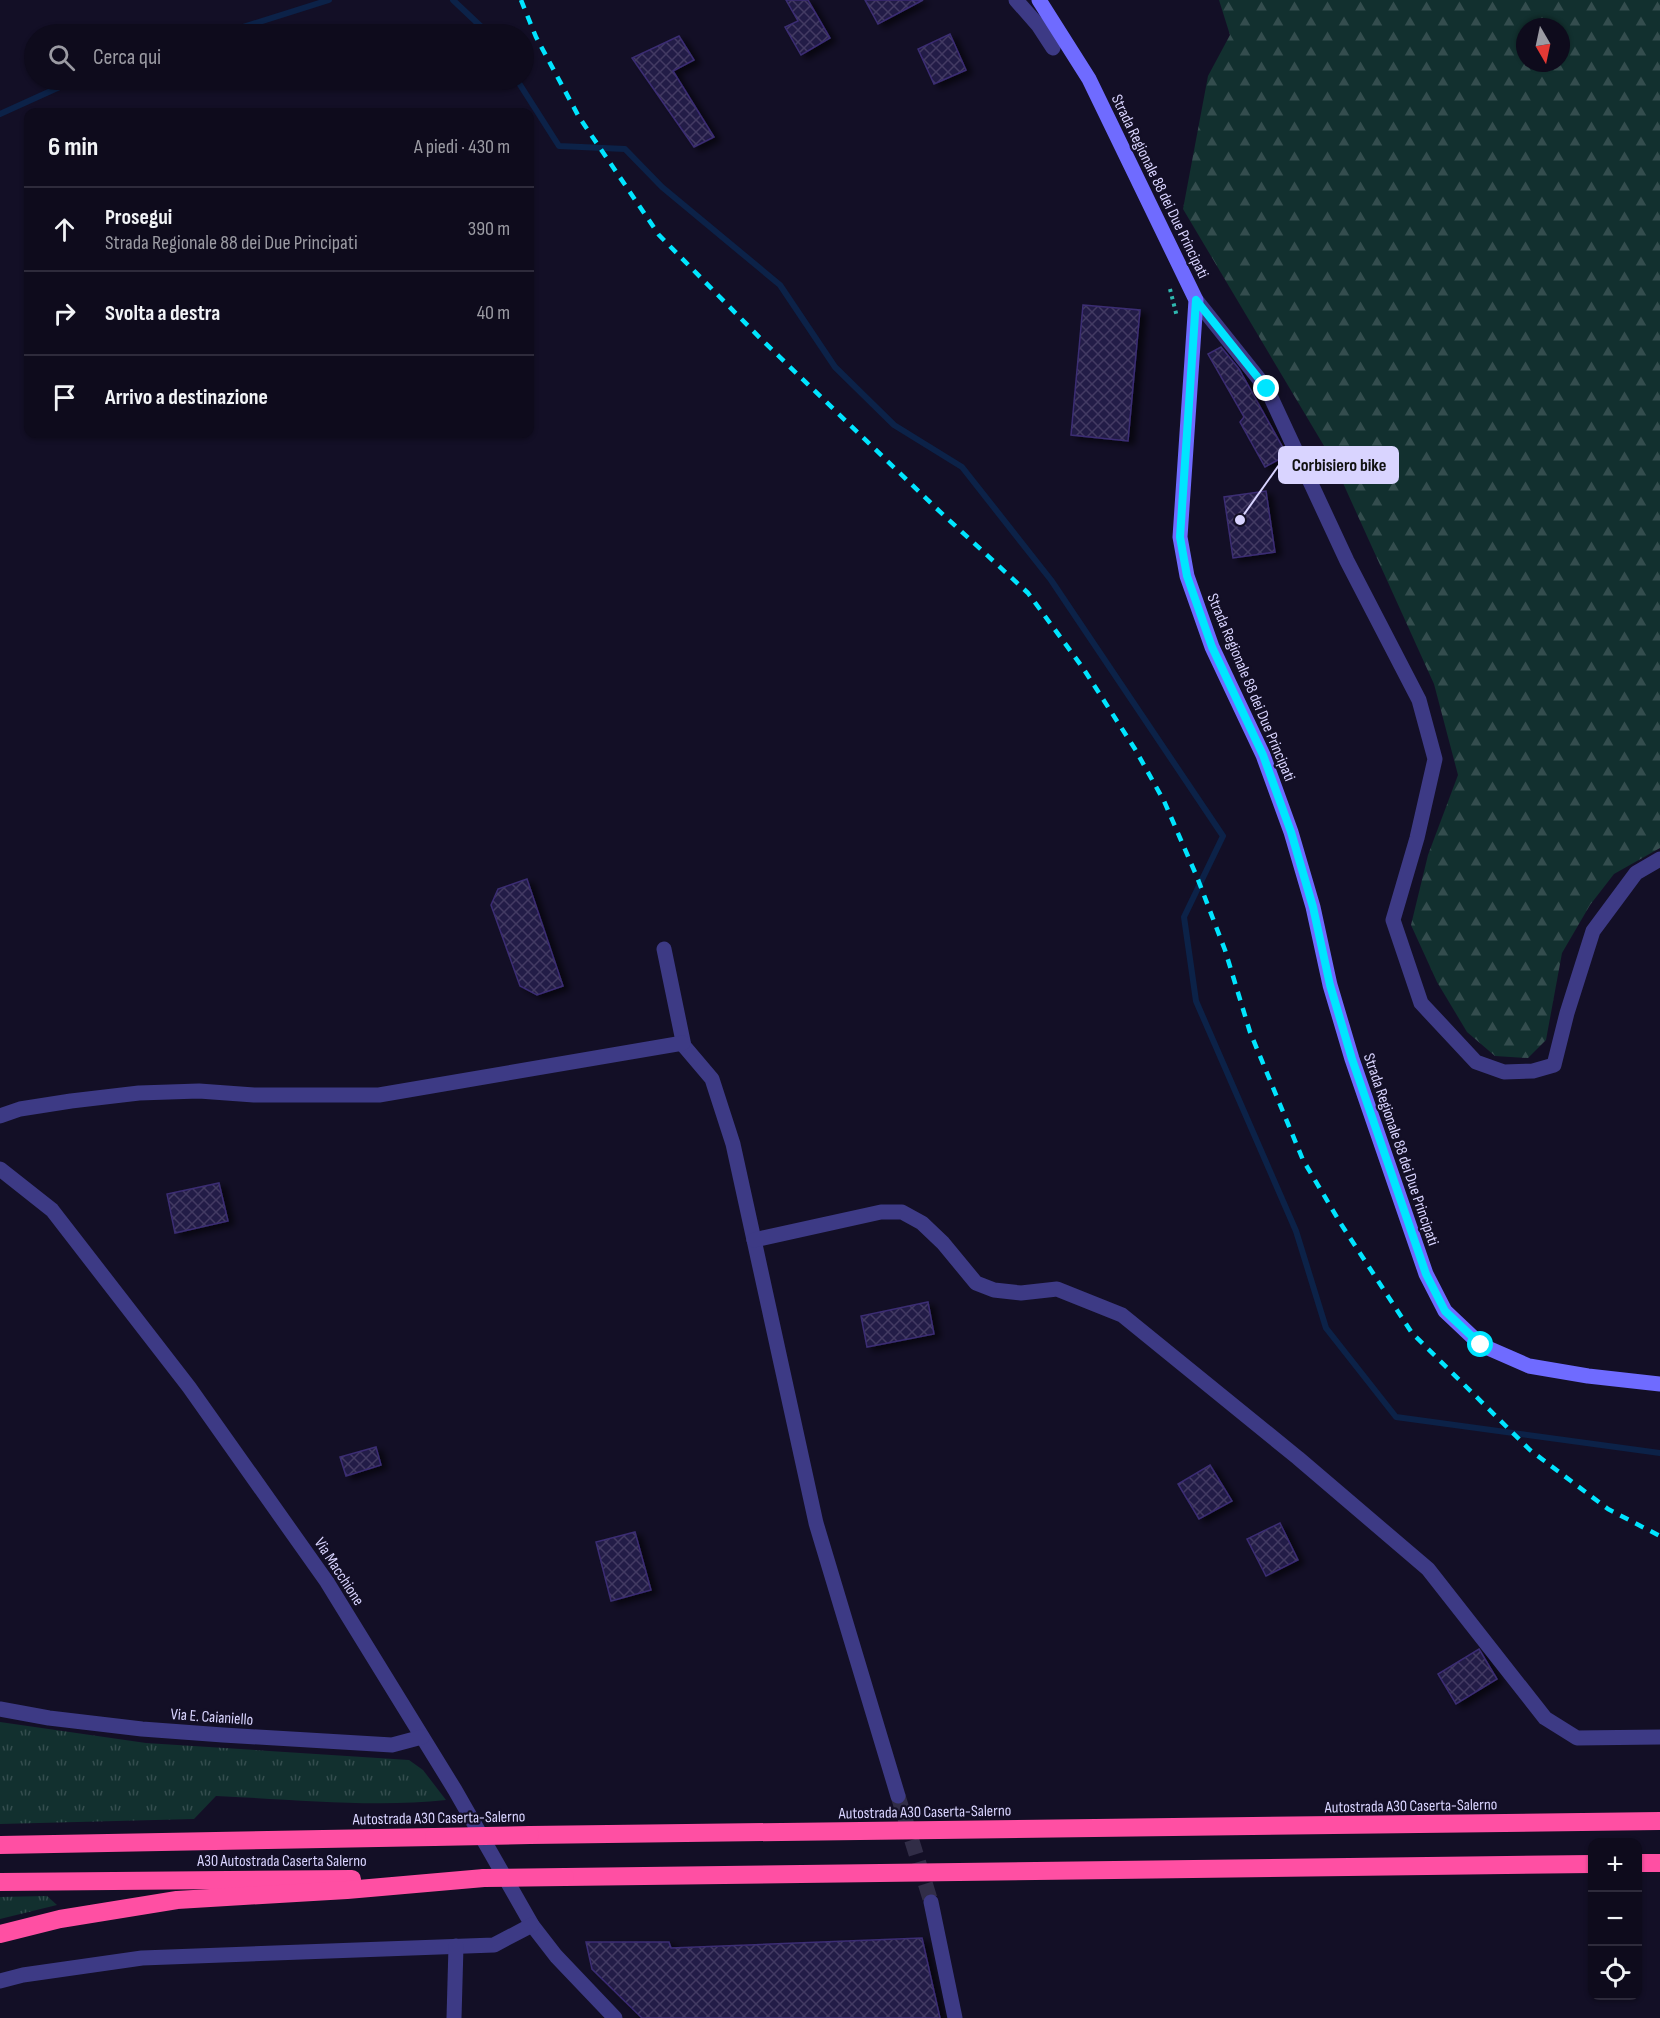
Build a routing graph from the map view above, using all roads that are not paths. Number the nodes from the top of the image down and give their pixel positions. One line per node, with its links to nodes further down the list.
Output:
1 (1016, 0): 3 (street)
2 (1039, 0): 4 (main road, Strada Regionale 88 dei Due Principati)
3 (1053, 48)
4 (1196, 300): 5 (street); 11 (main road, Strada Regionale 88 dei Due Principati)
5 (1660, 859)
6 (664, 949): 7 (street)
7 (683, 1043): 8 (street); 10 (street)
8 (0, 1116)
9 (0, 1169): 13 (street, Via Macchione)
10 (754, 1240): 14 (street); 15 (street)
11 (1660, 1384)
12 (0, 1709): 13 (street, Via E. Caianiello)
13 (422, 1737): 25 (street, Via Macchione)
14 (1660, 1737)
15 (898, 1796)
16 (1660, 1821): 17 (highway, Autostrada A30 Caserta-Salerno, bridge)
17 (190, 1842): 18 (highway, A30 Autostrada Caserta Salerno)
18 (0, 1845)
19 (1642, 1863): 20 (highway)
20 (1660, 1863)
21 (1588, 1864): 22 (highway, A30 Autostrada Caserta Salerno, bridge)
22 (484, 1878): 23 (highway, A30 Autostrada Caserta Salerno); 26 (highway)
23 (0, 1881)
24 (931, 1902): 31 (street)
25 (532, 1925): 27 (street); 30 (street, Via Macchione)
26 (0, 1934)
27 (456, 1946): 28 (street); 29 (street)
28 (0, 1982)
29 (454, 2018)
30 (615, 2018)
31 (955, 2018)

